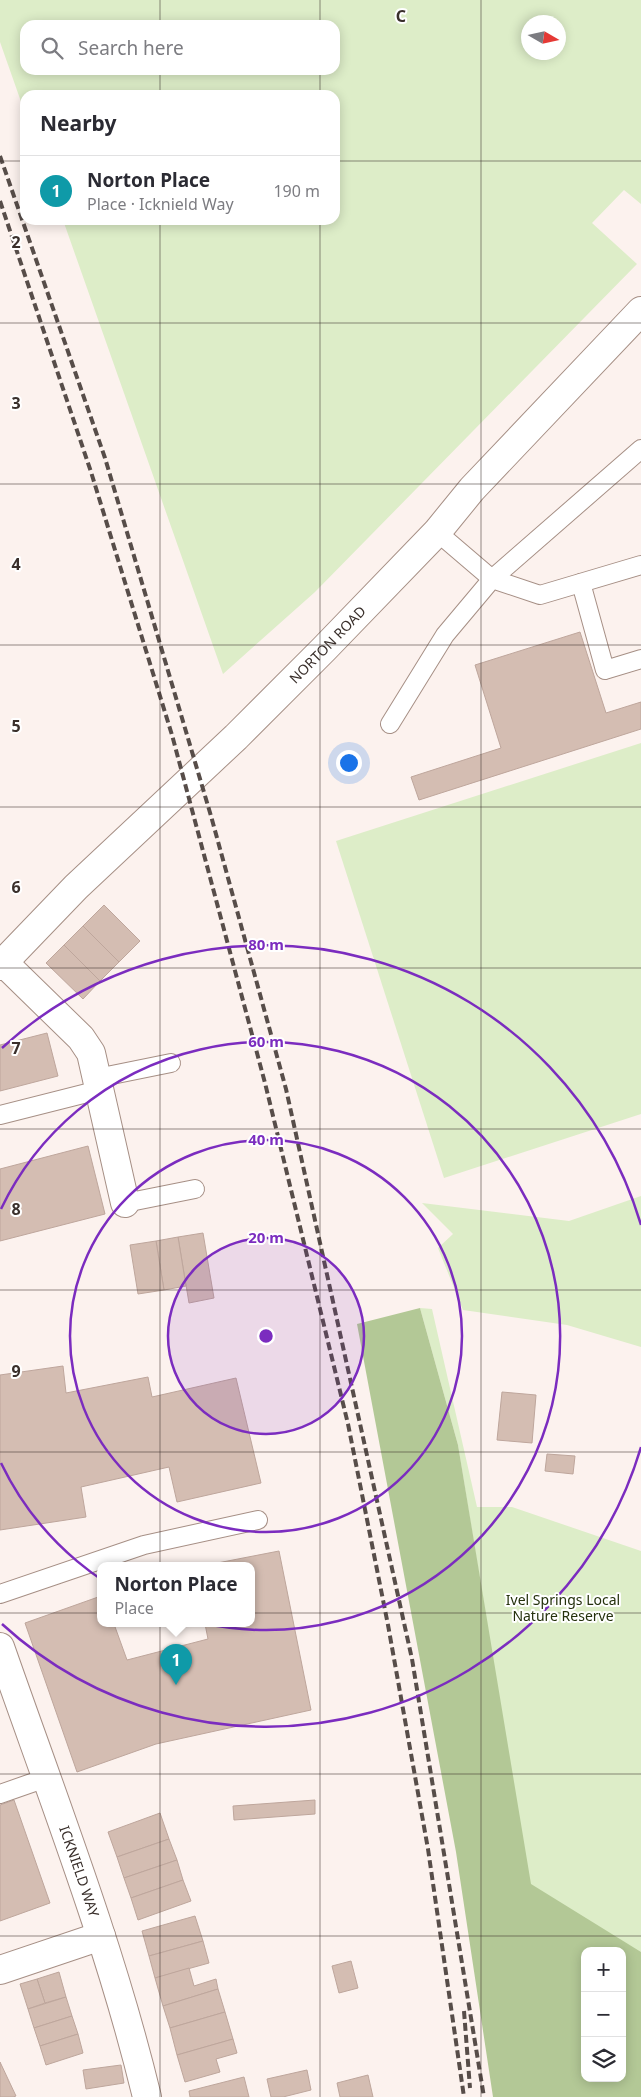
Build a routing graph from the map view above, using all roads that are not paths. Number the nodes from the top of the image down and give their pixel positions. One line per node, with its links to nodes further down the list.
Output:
1 (641, 311): 3 (street, NORTON ROAD)
2 (641, 449): 5 (lane)
3 (437, 532): 5 (lane); 9 (street, NORTON ROAD)
4 (641, 565): 6 (lane)
5 (492, 579): 6 (lane); 8 (lane)
6 (581, 583): 7 (lane)
7 (641, 659)
8 (390, 724)
9 (2, 964): 11 (street)
10 (171, 1063): 11 (lane)
11 (98, 1084): 12 (lane); 14 (street)
12 (0, 1115)
13 (195, 1189): 14 (lane)
14 (125, 1203)
15 (258, 1520): 16 (lane)
16 (0, 1594)
17 (0, 1647): 18 (street, ICKNIELD WAY)
18 (46, 1778): 19 (lane); 20 (street, ICKNIELD WAY)
19 (0, 1794)
20 (101, 1936): 21 (street); 22 (street, ICKNIELD WAY)
21 (0, 1970)
22 (147, 2097)

